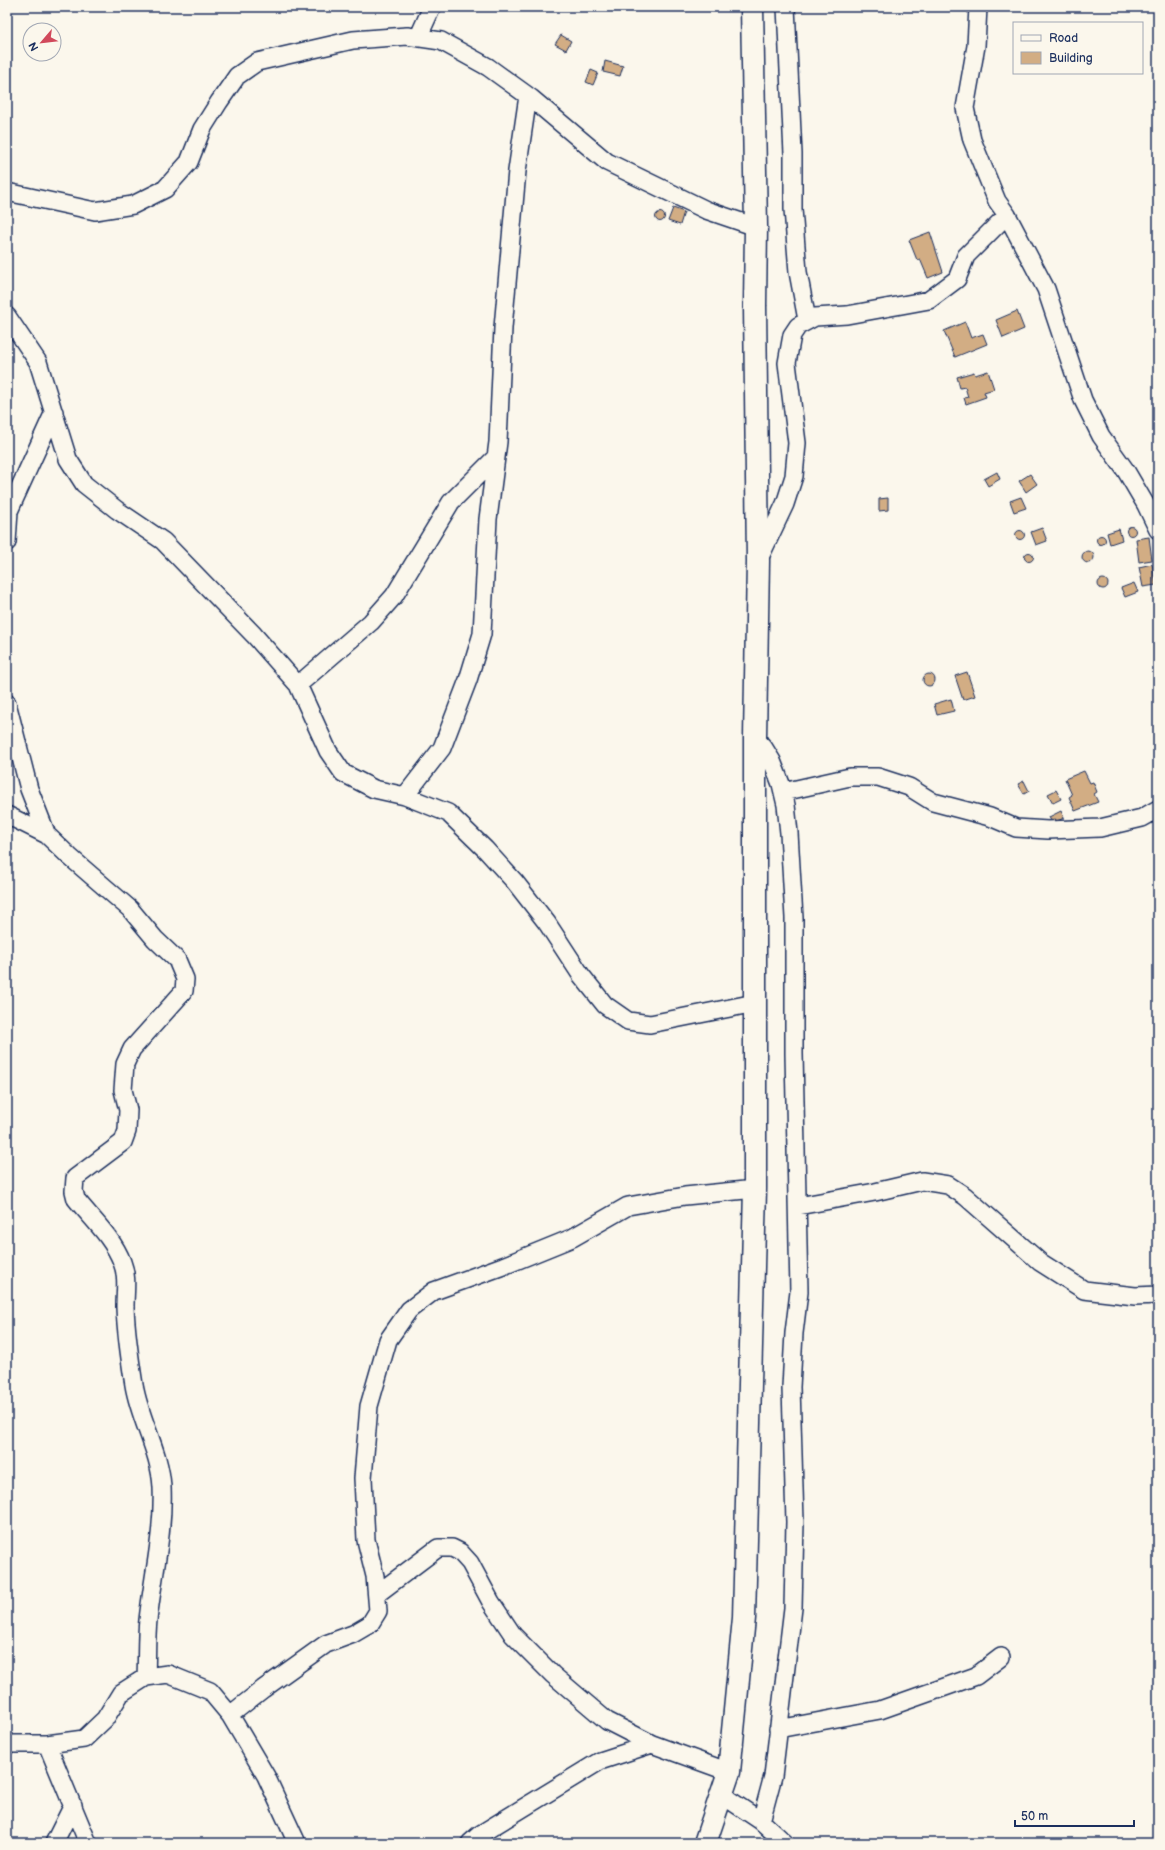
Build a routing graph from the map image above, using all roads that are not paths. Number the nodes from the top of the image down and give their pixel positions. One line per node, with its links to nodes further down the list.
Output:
1 (432, 7): 5 (street)
2 (752, 7): 9 (main road)
3 (786, 7): 11 (street)
4 (978, 7): 8 (street)
5 (418, 38): 6 (street); 7 (street)
6 (528, 96): 9 (street); 13 (street)
7 (7, 192)
8 (1007, 215): 11 (street); 14 (street)
9 (756, 227): 16 (main road)
10 (7, 316): 12 (street)
11 (807, 320): 16 (street)
12 (54, 412): 15 (street); 17 (street)
13 (496, 457): 17 (street); 21 (street)
14 (1158, 530)
15 (7, 542)
16 (758, 561): 19 (main road)
17 (298, 685): 21 (street)
18 (7, 703): 24 (street)
19 (755, 738): 20 (street); 25 (main road)
20 (783, 792): 22 (street); 27 (street)
21 (405, 796): 25 (street)
22 (1158, 809)
23 (7, 815): 24 (street)
24 (47, 835): 31 (street)
25 (755, 1003): 26 (main road)
26 (755, 1189): 29 (street); 37 (main road)
27 (798, 1206): 28 (street); 33 (street)
28 (1158, 1295)
29 (376, 1594): 32 (street); 36 (street)
30 (1001, 1657): 33 (street)
31 (146, 1677): 32 (street); 35 (street)
32 (230, 1715): 43 (street)
33 (778, 1728): 40 (street)
34 (7, 1744): 35 (street)
35 (47, 1744): 39 (street)
36 (652, 1744): 37 (street); 44 (street)
37 (729, 1772): 38 (main road)
38 (722, 1795): 40 (street); 45 (main road)
39 (72, 1805): 41 (street); 42 (street)
40 (761, 1821): 46 (street)
41 (54, 1843)
42 (88, 1843)
43 (297, 1843)
44 (470, 1843)
45 (705, 1843)
46 (786, 1843)

